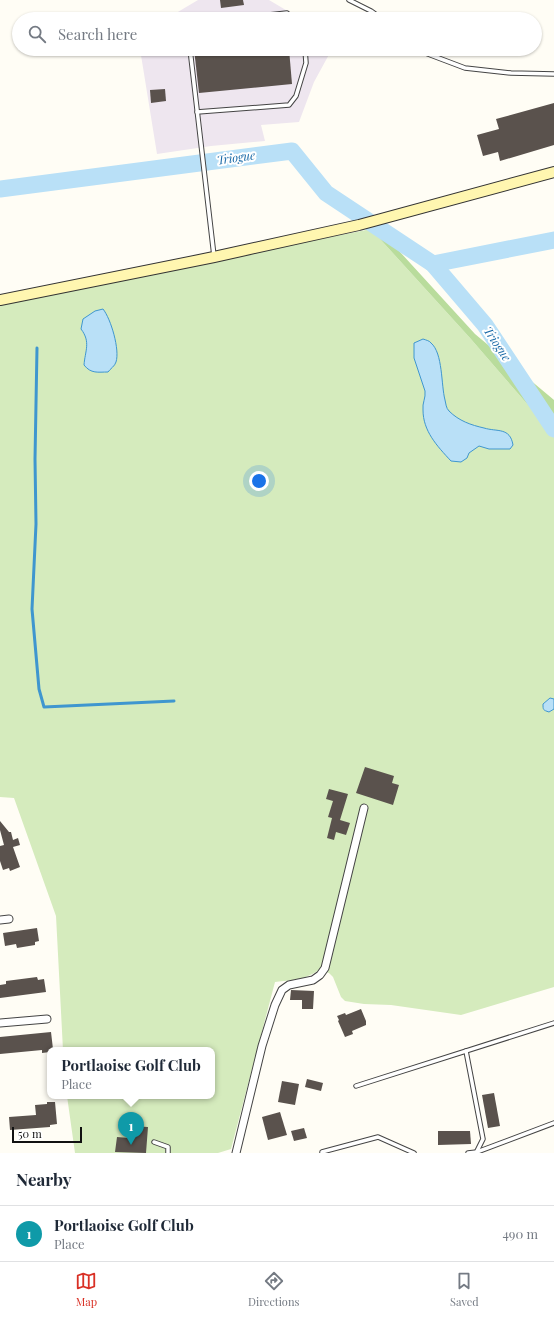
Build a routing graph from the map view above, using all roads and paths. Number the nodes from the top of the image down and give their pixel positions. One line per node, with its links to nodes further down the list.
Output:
1 (349, 0): 2 (lane)
2 (372, 12)
3 (191, 56): 7 (lane)
4 (306, 56): 7 (lane)
5 (433, 56): 6 (lane)
6 (554, 74)
7 (197, 112): 9 (lane)
8 (554, 172): 9 (main road)
9 (214, 257): 10 (main road)
10 (0, 300)
11 (364, 808): 23 (street)
12 (9, 919): 13 (street)
13 (0, 920)
14 (47, 1019): 15 (street)
15 (0, 1023)
16 (554, 1023): 17 (lane)
17 (466, 1051): 18 (lane); 21 (lane)
18 (356, 1086)
19 (554, 1123): 21 (lane)
20 (154, 1142): 22 (lane)
21 (477, 1152): 26 (lane)
22 (168, 1153)
23 (236, 1153)
24 (322, 1153): 25 (lane)
25 (414, 1153)
26 (468, 1153)

